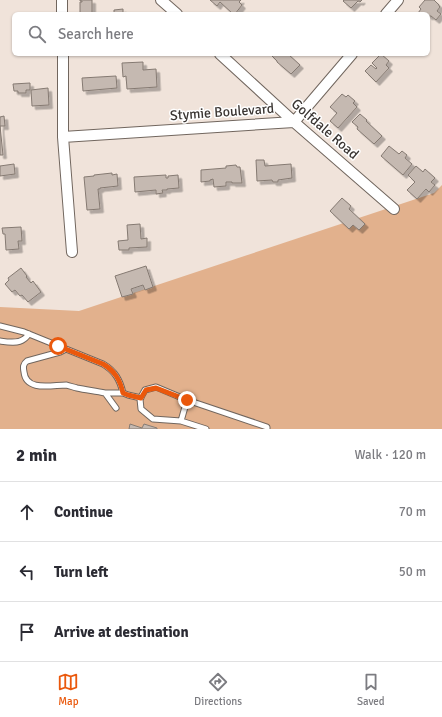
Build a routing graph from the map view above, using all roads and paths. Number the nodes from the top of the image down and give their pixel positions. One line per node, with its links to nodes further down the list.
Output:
1 (62, 0): 4 (street)
2 (161, 0): 5 (street)
3 (398, 0): 6 (street)
4 (62, 12)
5 (175, 12)
6 (388, 12)
7 (63, 56): 11 (street)
8 (222, 56): 10 (street, Golfdale Road)
9 (350, 56): 10 (street, Stymie Boulevard)
10 (294, 122): 11 (street, Stymie Boulevard); 12 (street, Golfdale Road)
11 (63, 137): 13 (street)
12 (394, 208)
13 (72, 252)
14 (0, 326): 15 (lane)
15 (29, 334): 16 (lane); 17 (lane)
16 (0, 341)
17 (65, 349): 18 (lane); 19 (lane)
18 (105, 393): 19 (lane); 22 (lane)
19 (123, 393): 20 (lane)
20 (141, 398): 21 (lane); 23 (lane)
21 (187, 400): 23 (lane); 25 (lane)
22 (116, 408)
23 (181, 421): 24 (lane)
24 (206, 429)
25 (267, 429)

